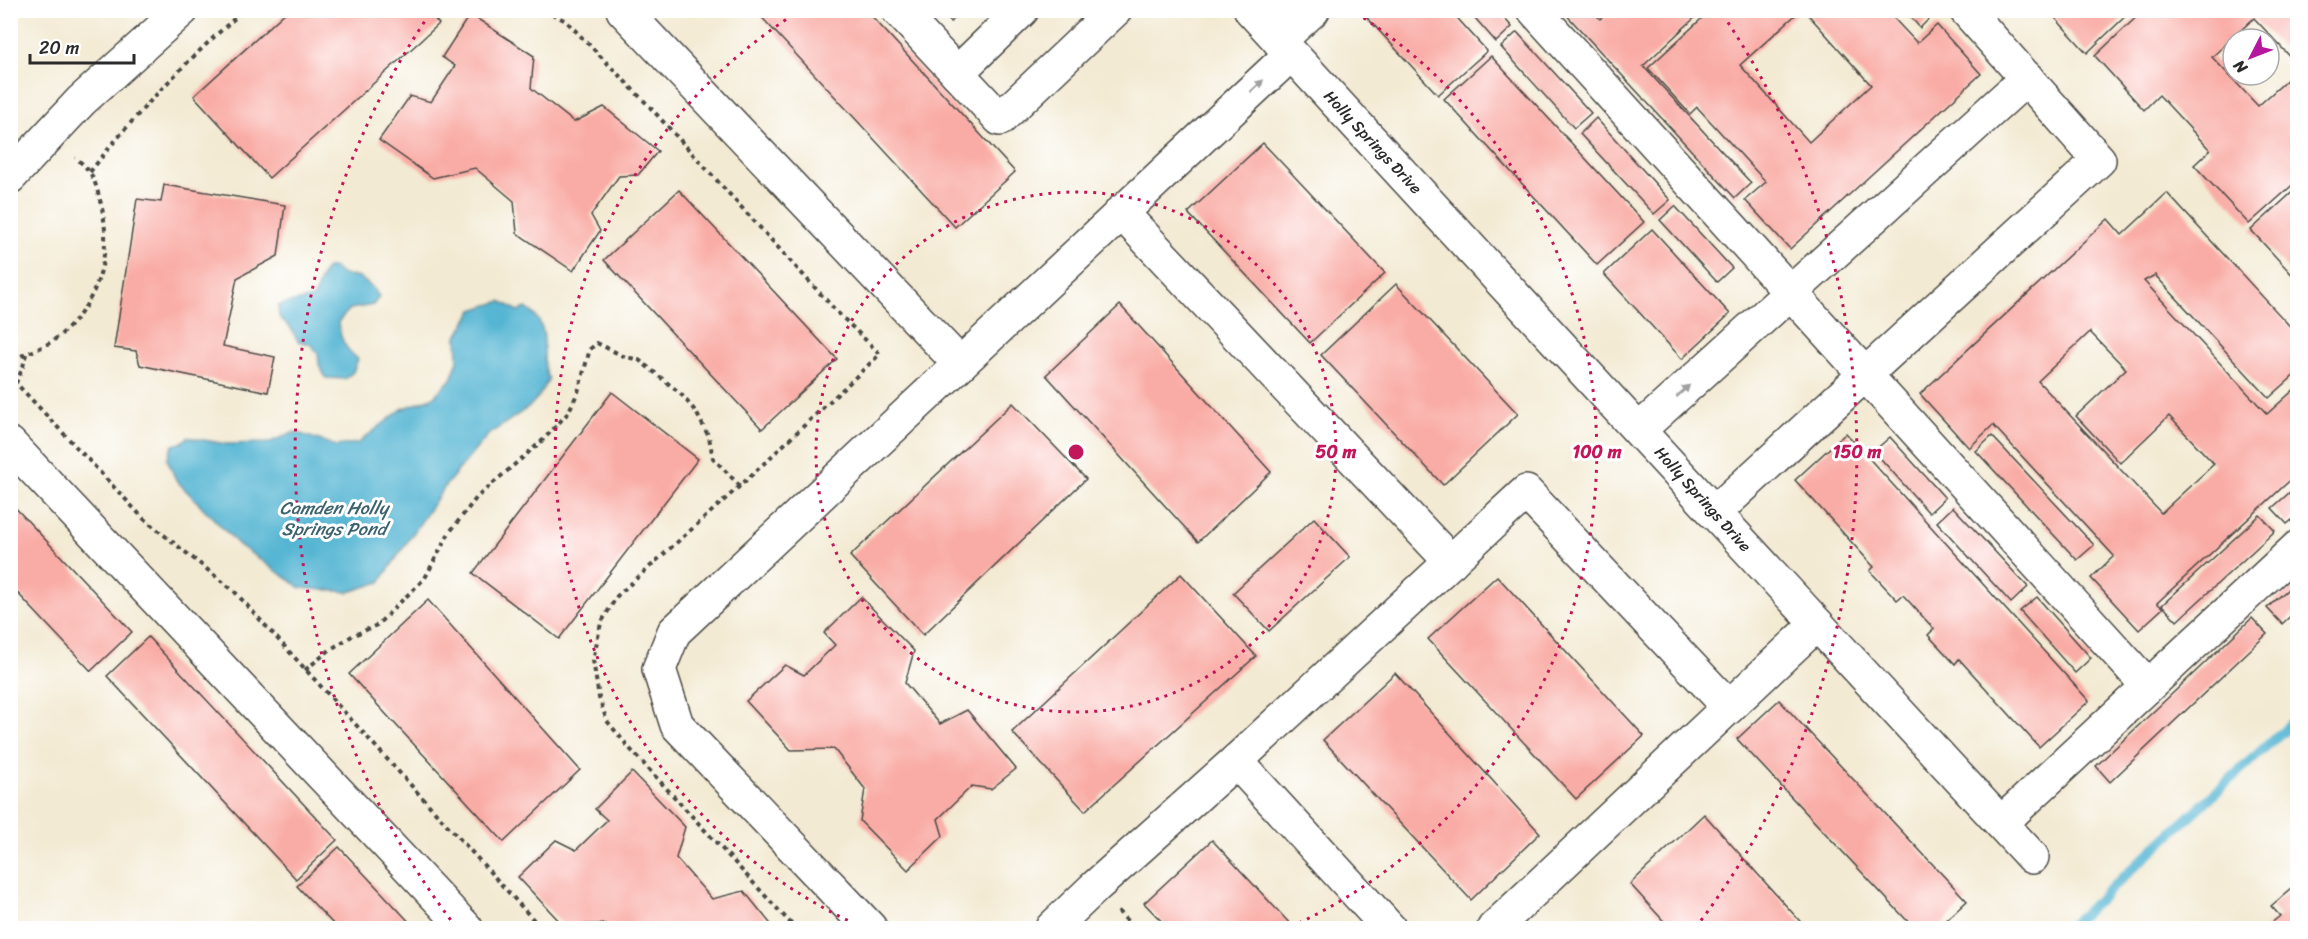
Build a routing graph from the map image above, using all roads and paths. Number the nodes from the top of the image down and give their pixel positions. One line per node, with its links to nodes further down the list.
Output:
1 (182, 10): 15 (street)
2 (244, 10): 16 (path)
3 (544, 10): 26 (path)
4 (624, 10): 22 (street)
5 (898, 10): 13 (street)
6 (1022, 10): 13 (street)
7 (1115, 10): 13 (street)
8 (1251, 10): 12 (street, Holly Springs Drive)
9 (1313, 10): 12 (street)
10 (1533, 10): 19 (street)
11 (1966, 10): 14 (street)
12 (1285, 48): 18 (street, one-way to 12); 24 (street, Holly Springs Drive)
13 (957, 73)
14 (2027, 78): 19 (street); 23 (street)
15 (47, 139): 16 (path); 17 (street)
16 (90, 172): 20 (path)
17 (10, 177)
18 (1121, 212): 22 (street); 29 (street)
19 (1792, 293): 23 (street); 24 (street, one-way to 19)
20 (26, 354): 21 (path); 31 (path)
21 (13, 360)
22 (960, 364): 40 (street)
23 (1863, 375): 27 (street); 32 (street)
24 (1639, 430): 27 (street, Holly Springs Drive)
25 (10, 444): 37 (street)
26 (740, 486): 31 (path); 39 (path)
27 (1714, 513): 30 (street, Holly Springs Drive)
28 (2298, 546): 32 (street)
29 (1450, 562): 33 (street); 34 (street)
30 (1817, 624): 33 (street); 35 (street, Holly Springs Drive)
31 (305, 670): 38 (path)
32 (2147, 685): 35 (street)
33 (1729, 707): 43 (street)
34 (1236, 761): 41 (street); 42 (street)
35 (2001, 823): 36 (street, Holly Springs Drive)
36 (2032, 857)
37 (466, 928)
38 (541, 928)
39 (795, 928)
40 (870, 928)
41 (1052, 928)
42 (1389, 928)
43 (1494, 928)

